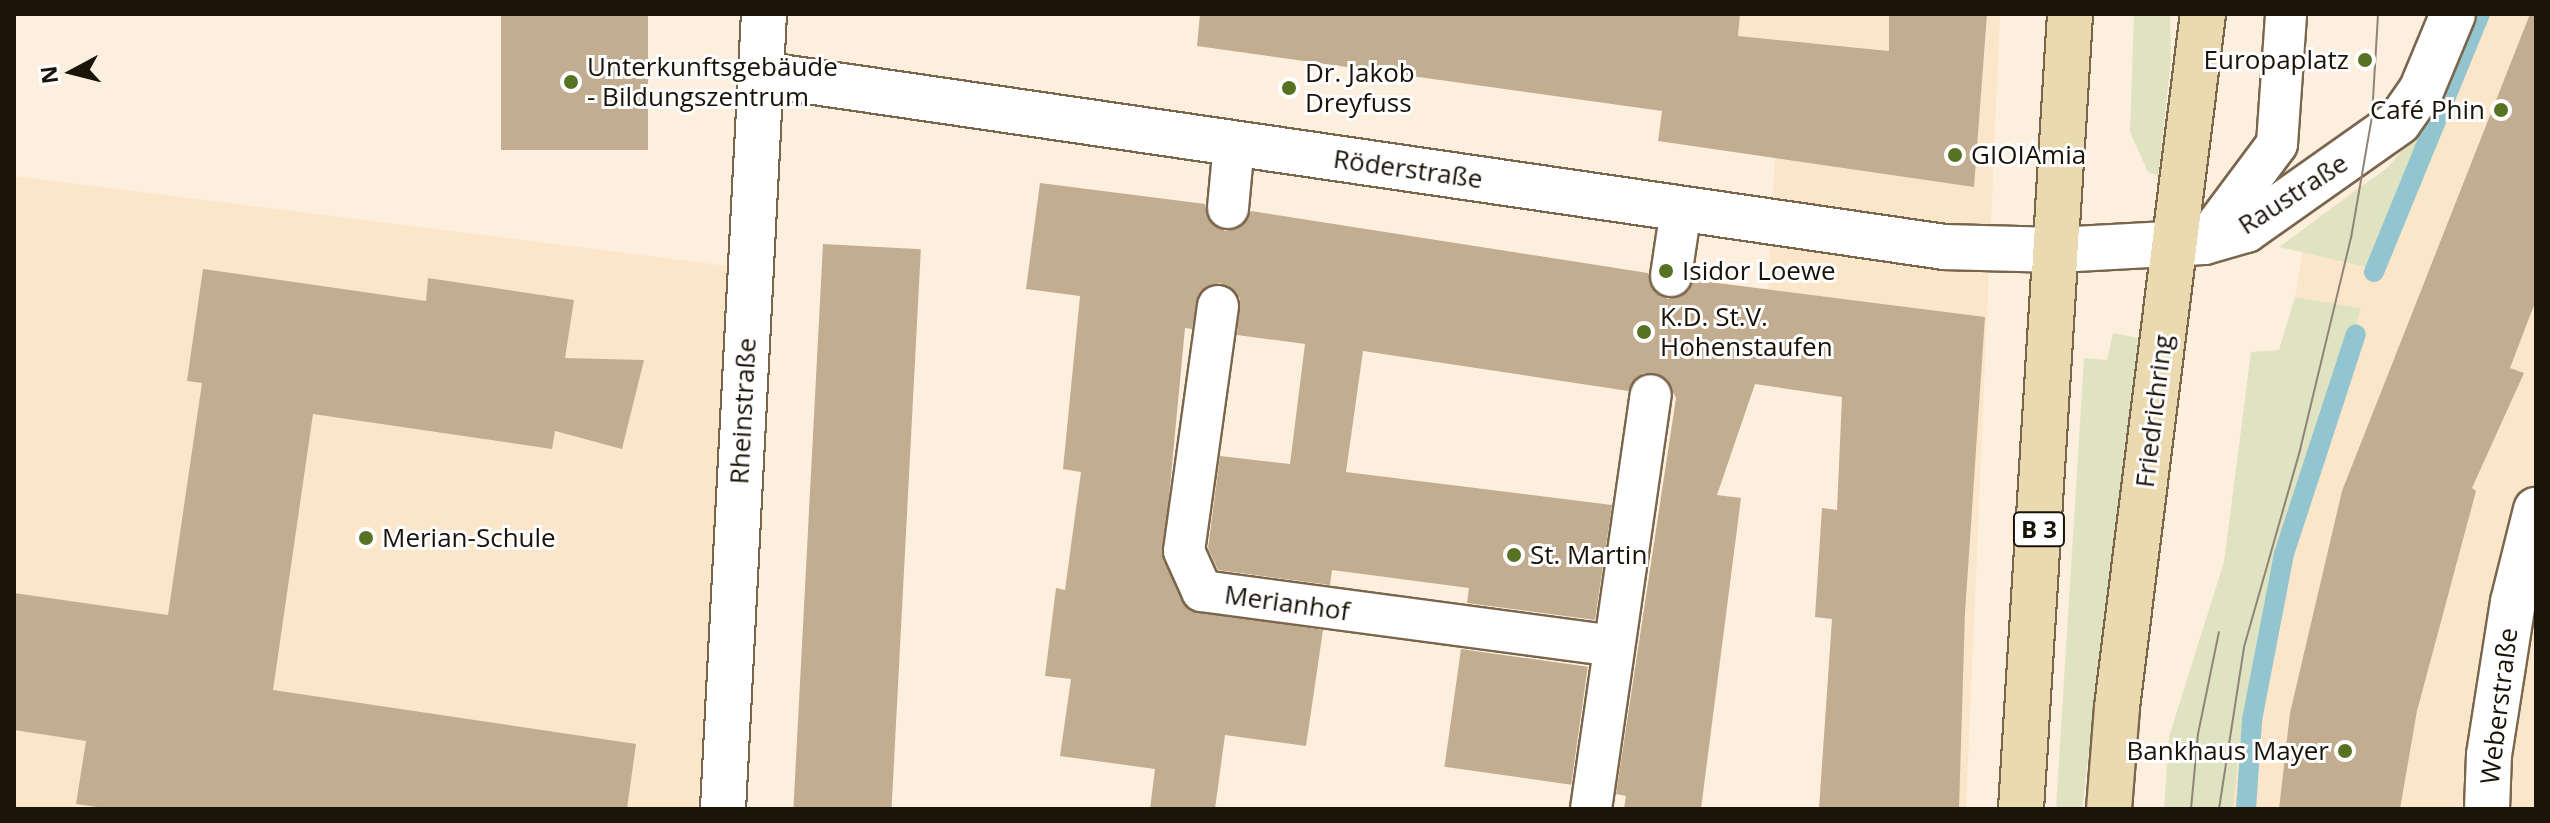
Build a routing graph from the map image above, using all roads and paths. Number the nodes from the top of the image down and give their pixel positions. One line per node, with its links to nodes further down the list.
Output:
1 (764, 14): 6 (street, Rheinstraße)
2 (2070, 14): 11 (main road, B 3)
3 (2203, 14): 10 (main road, Friedrichring)
4 (2286, 14): 10 (lane)
5 (2453, 14): 10 (street, Raustraße)
6 (760, 74): 7 (street, Röderstraße); 17 (street, Rheinstraße)
7 (1234, 143): 8 (lane); 9 (street, Röderstraße)
8 (1228, 208)
9 (1681, 209): 11 (street, Röderstraße); 12 (lane)
10 (2190, 243): 11 (street, Raustraße); 20 (main road, Friedrichring)
11 (2057, 250): 19 (main road, B 3)
12 (1671, 276)
13 (1218, 306): 16 (lane, Merianhof)
14 (1651, 395): 16 (lane)
15 (2536, 510): 21 (street, Weberstraße)
16 (1613, 646): 18 (lane)
17 (723, 809)
18 (1591, 809)
19 (2021, 809)
20 (2109, 809)
21 (2487, 809)

